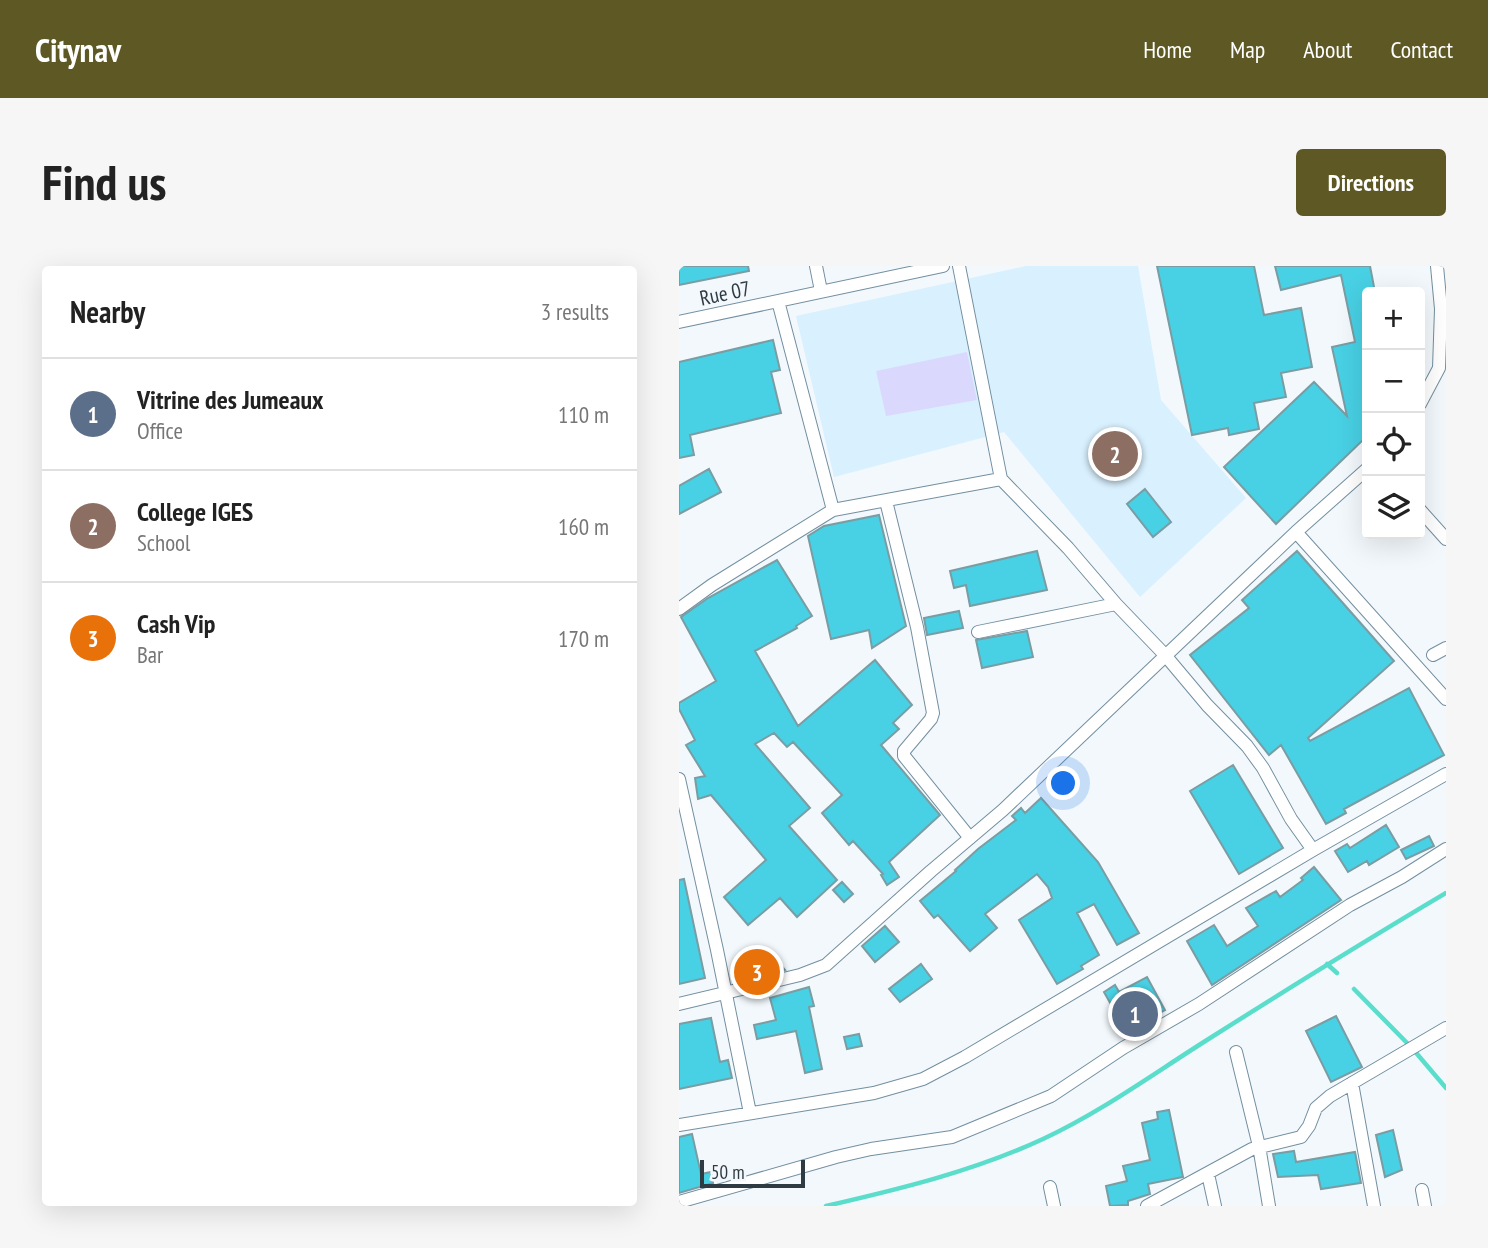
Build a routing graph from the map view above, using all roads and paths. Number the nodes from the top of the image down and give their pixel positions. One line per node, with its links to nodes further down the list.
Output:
1 (816, 266): 5 (street)
2 (943, 266): 5 (street, Rue 07)
3 (959, 266): 12 (street)
4 (1437, 266): 8 (street)
5 (821, 292): 6 (street, Rue 07)
6 (778, 301): 7 (street, Rue 07); 14 (street)
7 (679, 322)
8 (1440, 370): 9 (street); 10 (street)
9 (1446, 386)
10 (1425, 396)
11 (1362, 473): 16 (street)
12 (1001, 479): 13 (street); 18 (street)
13 (886, 501): 14 (street); 27 (street)
14 (833, 510): 19 (street)
15 (1425, 516): 17 (street)
16 (1296, 532): 22 (street); 24 (street)
17 (1446, 539)
18 (1116, 604): 20 (street); 22 (street)
19 (679, 609)
20 (978, 632)
21 (1446, 648): 23 (street)
22 (1165, 655): 27 (street); 29 (street)
23 (1433, 656)
24 (1446, 699)
25 (1446, 774): 29 (street)
26 (679, 779): 30 (street)
27 (970, 838): 30 (street)
28 (1446, 849): 41 (street)
29 (1313, 850): 35 (street)
30 (725, 994): 31 (street); 35 (street)
31 (679, 1004)
32 (1446, 1028): 34 (street)
33 (1236, 1052): 37 (street)
34 (1352, 1083): 37 (street); 46 (street)
35 (750, 1113): 36 (street)
36 (679, 1125)
37 (1259, 1146): 38 (street); 45 (street)
38 (1208, 1174): 42 (street); 44 (street)
39 (1050, 1187): 43 (street)
40 (1422, 1190): 47 (street)
41 (679, 1202)
42 (1152, 1204)
43 (1054, 1206)
44 (1215, 1206)
45 (1269, 1206)
46 (1374, 1206)
47 (1425, 1206)

